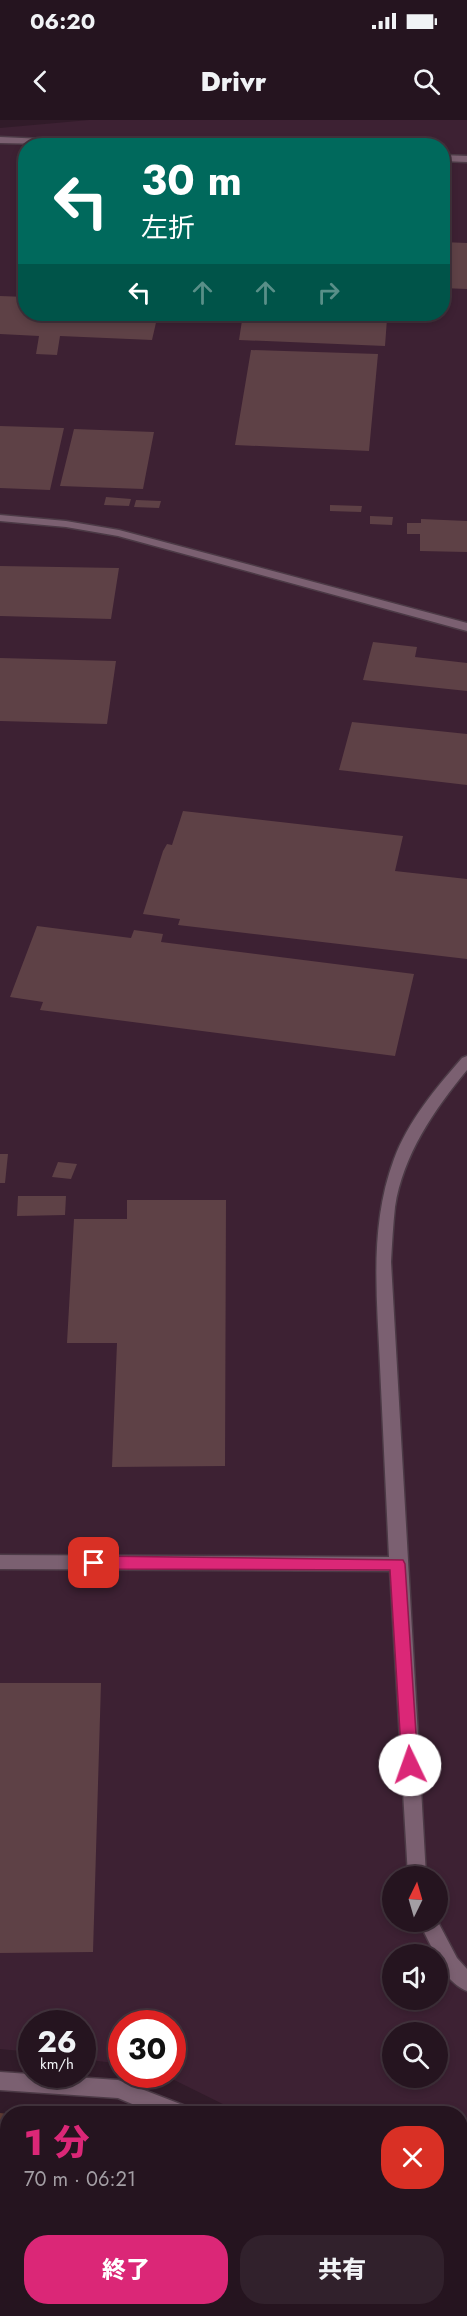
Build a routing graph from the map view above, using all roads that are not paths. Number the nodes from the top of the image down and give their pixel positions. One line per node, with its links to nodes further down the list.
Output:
1 (0, 140): 2 (street)
2 (18, 141)
3 (450, 158): 4 (street)
4 (467, 159)
5 (0, 518): 6 (street)
6 (467, 627)
7 (467, 1061): 9 (street)
8 (0, 1562): 9 (street)
9 (398, 1564): 10 (street)
10 (416, 1866)
11 (433, 1932): 12 (street)
12 (467, 1982)
13 (0, 2080): 14 (street)
14 (161, 2106)

